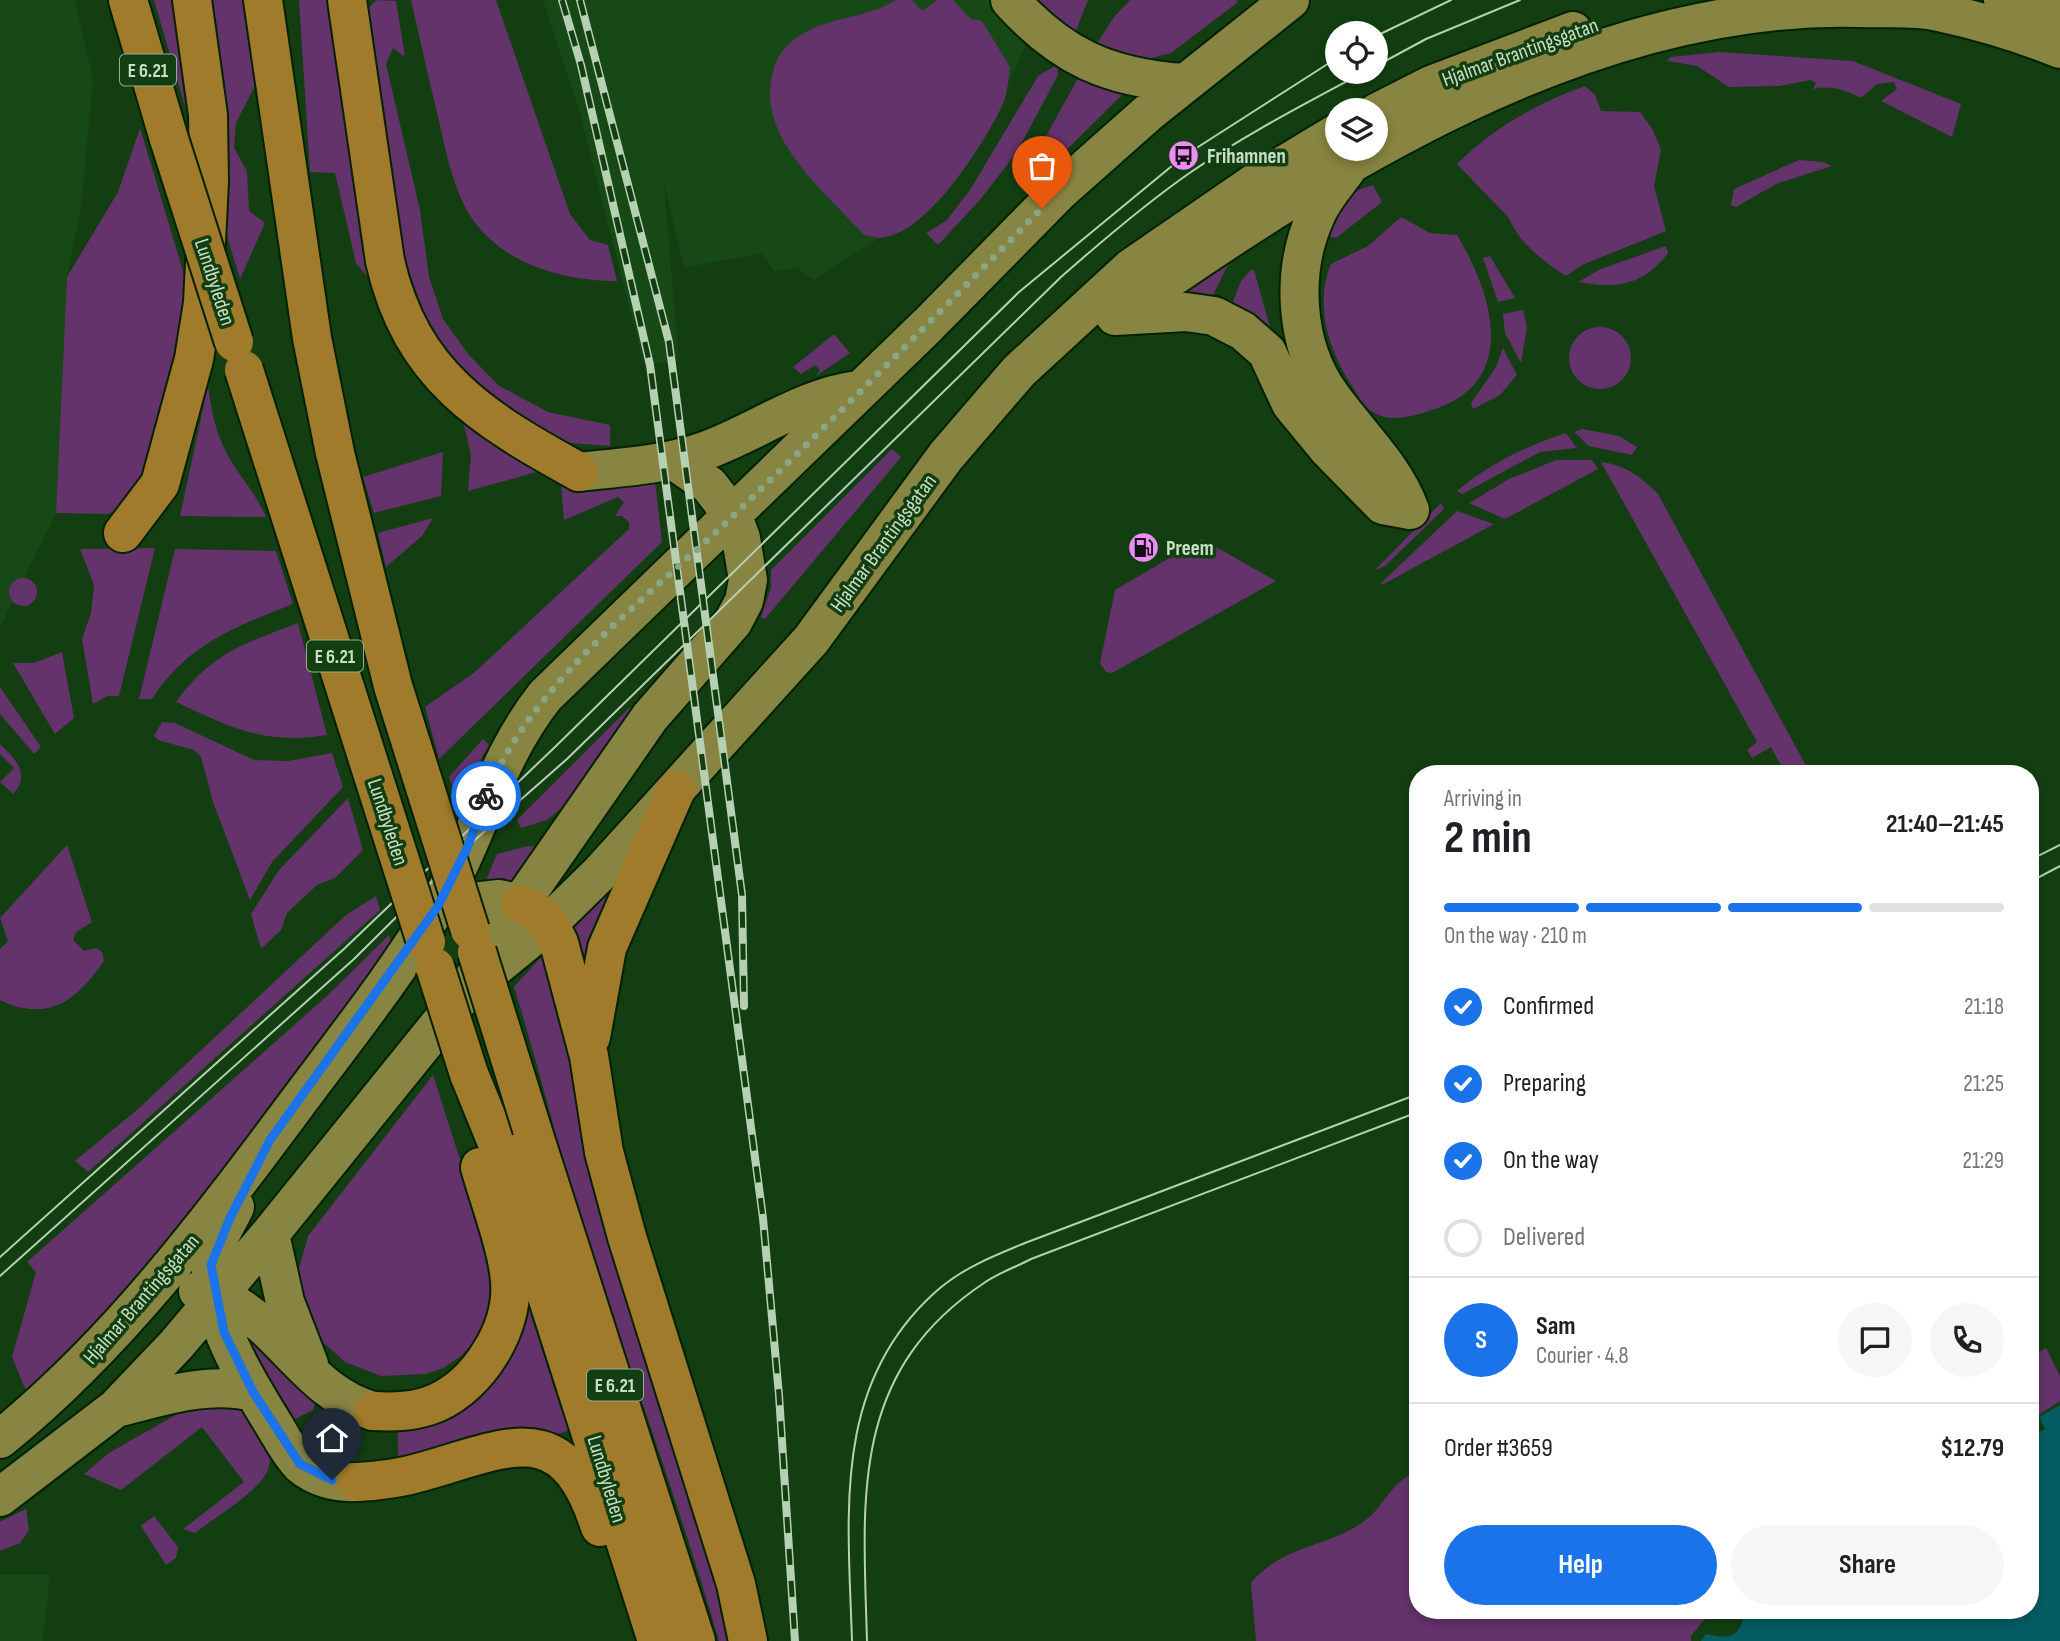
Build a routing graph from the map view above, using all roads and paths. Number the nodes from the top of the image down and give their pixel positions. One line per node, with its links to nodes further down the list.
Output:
1 (128, 0): 29 (highway, Lundbyleden / E 6.21, bridge)
2 (192, 0): 23 (highway)
3 (263, 0): 42 (highway, Lundbyleden / E 6.21, bridge)
4 (347, 0): 21 (highway)
5 (1010, 0): 11 (main road)
6 (1290, 0): 11 (main road, Hjalmar Brantingsgatan)
7 (1668, 0): 12 (main road, Hjalmar Brantingsgatan)
8 (2003, 0): 9 (main road)
9 (2060, 19)
10 (2060, 49): 13 (main road)
11 (1184, 83): 19 (main road, Hjalmar Brantingsgatan)
12 (1388, 107)
13 (1388, 130)
14 (1325, 154): 18 (main road, Hjalmar Brantingsgatan)
15 (1329, 161): 17 (main road)
16 (1339, 161): 17 (main road)
17 (1116, 316): 18 (main road)
18 (1048, 343): 24 (main road, Hjalmar Brantingsgatan)
19 (862, 389): 20 (main road); 22 (main road, Hjalmar Brantingsgatan)
20 (673, 460): 21 (main road); 22 (main road, Hjalmar Brantingsgatan)
21 (579, 472)
22 (733, 516): 25 (main road, Hjalmar Brantingsgatan); 26 (main road, Hjalmar Brantingsgatan)
23 (123, 533)
24 (676, 790): 26 (main road, Hjalmar Brantingsgatan); 27 (highway)
25 (438, 906): 26 (main road); 28 (main road, Hjalmar Brantingsgatan)
26 (534, 913): 27 (highway); 30 (main road, Hjalmar Brantingsgatan)
27 (589, 1056): 43 (highway)
28 (270, 1140): 31 (main road, Hjalmar Brantingsgatan); 32 (main road)
29 (491, 1159): 36 (highway); 41 (highway, Lundbyleden / E 6.21)
30 (270, 1234): 32 (main road, Hjalmar Brantingsgatan); 33 (main road)
31 (145, 1298): 32 (main road); 37 (main road, Hjalmar Brantingsgatan)
32 (216, 1298): 33 (main road); 34 (main road); 35 (main road, Hjalmar Brantingsgatan)
33 (316, 1379): 36 (main road)
34 (253, 1392): 35 (main road); 38 (main road)
35 (116, 1408): 39 (main road, Hjalmar Brantingsgatan)
36 (373, 1410)
37 (0, 1439)
38 (356, 1482): 40 (highway)
39 (0, 1497)
40 (635, 1641)
41 (657, 1641)
42 (696, 1641)
43 (748, 1641)

